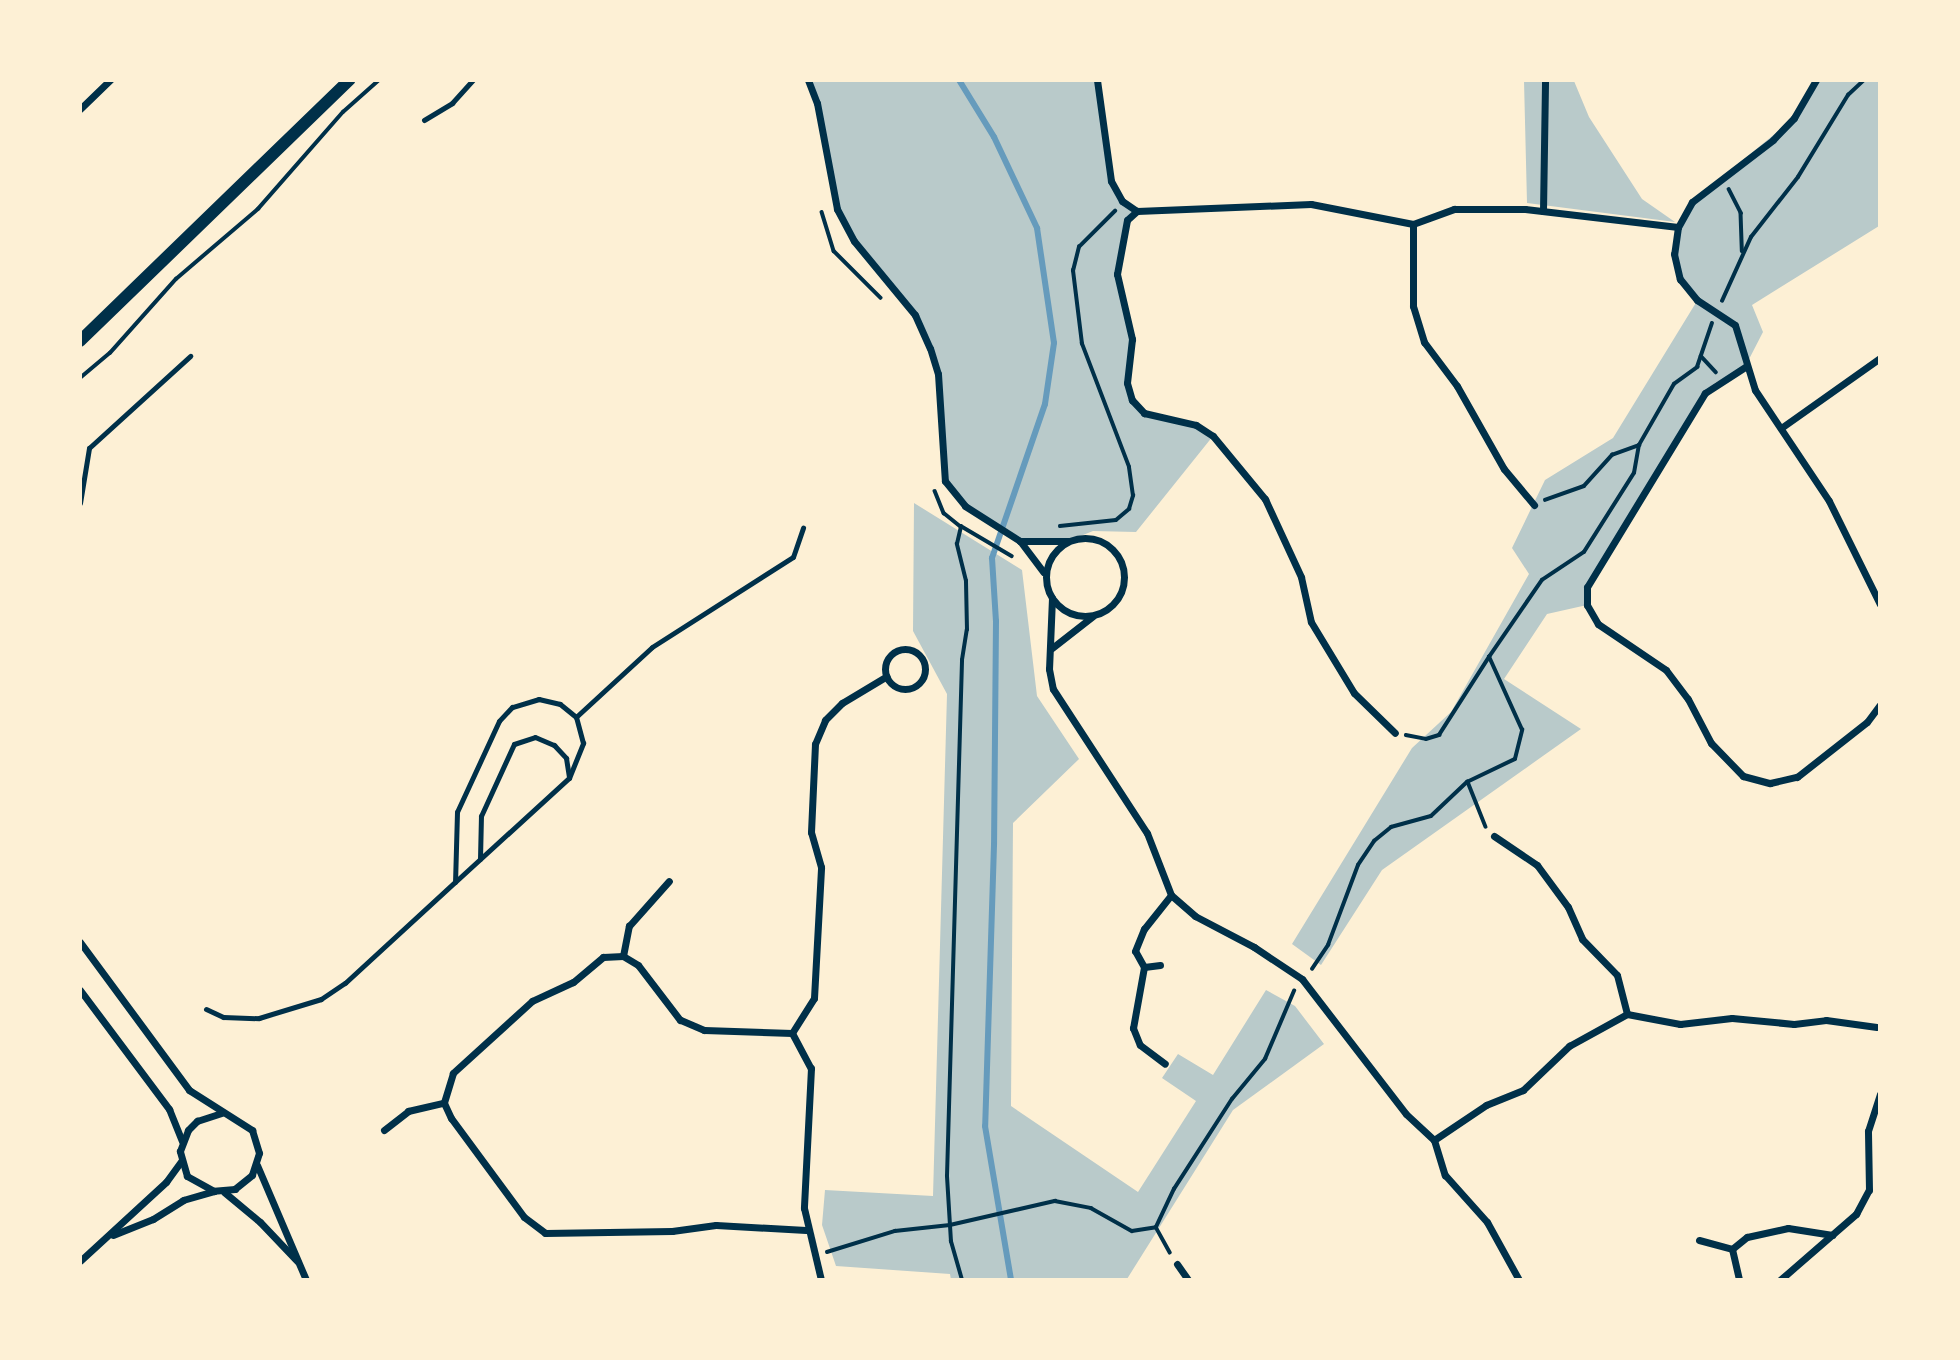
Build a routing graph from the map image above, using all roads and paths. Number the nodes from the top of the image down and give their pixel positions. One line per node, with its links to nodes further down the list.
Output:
1 (110, 80): 10 (street)
2 (349, 80): 22 (street)
3 (379, 80): 27 (path)
4 (473, 80): 11 (lane)
5 (808, 80): 36 (street)
6 (1097, 80): 13 (street)
7 (1545, 80): 16 (street)
8 (1816, 80): 12 (street)
9 (1864, 80): 19 (path)
10 (80, 109)
11 (424, 120)
12 (1721, 179): 18 (street); 19 (path)
13 (1122, 201): 15 (street); 37 (path)
14 (822, 208): 20 (path)
15 (1137, 211): 17 (street); 49 (street)
16 (1543, 211): 17 (street); 18 (street)
17 (1413, 223): 33 (street)
18 (1678, 227): 21 (street)
19 (1742, 252): 21 (path)
20 (887, 305)
21 (1717, 314): 24 (path); 26 (street)
22 (80, 341)
23 (190, 356): 32 (lane)
24 (1701, 356): 28 (path); 30 (path)
25 (1880, 358): 29 (street)
26 (1745, 367): 28 (street); 29 (street)
27 (80, 378)
28 (1721, 380): 47 (street)
29 (1781, 428): 42 (street)
30 (1639, 445): 33 (path); 45 (path)
31 (933, 485): 34 (path)
32 (80, 503)
33 (1534, 505)
34 (961, 526): 39 (path); 78 (path)
35 (803, 528): 48 (lane)
36 (1020, 541): 37 (street); 39 (street)
37 (1043, 541): 38 (street)
38 (1069, 541): 40 (street); 43 (street)
39 (1031, 557): 40 (street)
40 (1043, 572): 41 (street)
41 (1052, 598): 43 (street); 44 (street)
42 (1880, 604)
43 (1093, 616): 44 (street)
44 (1052, 648): 56 (street)
45 (1489, 657): 49 (path); 51 (path)
46 (887, 676): 46 (street); 66 (street)
47 (1880, 705)
48 (576, 717): 50 (lane); 55 (lane)
49 (1395, 733)
50 (569, 778): 53 (lane); 53 (lane)
51 (1467, 782): 52 (path); 61 (path)
52 (1494, 836): 64 (street)
53 (480, 859): 55 (lane)
54 (669, 881): 58 (street)
55 (455, 883): 63 (lane)
56 (1171, 894): 60 (street); 61 (street)
57 (80, 942): 70 (street)
58 (623, 956): 66 (street); 69 (street)
59 (1160, 965): 60 (street)
60 (1144, 967): 67 (street)
61 (1302, 979): 72 (street); 79 (path)
62 (80, 990): 73 (street)
63 (206, 1009)
64 (1627, 1014): 65 (street); 72 (street)
65 (1879, 1028)
66 (792, 1033): 80 (street)
67 (1165, 1064)
68 (1880, 1094): 81 (street)
69 (444, 1102): 71 (street); 80 (street)
70 (220, 1113): 73 (street); 75 (street)
71 (384, 1130)
72 (1434, 1140): 93 (street)
73 (182, 1141): 74 (street)
74 (181, 1161): 76 (street); 82 (street)
75 (257, 1165): 77 (street); 88 (street)
76 (214, 1191): 77 (street); 82 (street)
77 (224, 1192): 88 (street)
78 (950, 1225): 79 (path); 85 (path); 91 (path)
79 (1156, 1227): 87 (path)
80 (806, 1230): 85 (street)
81 (1832, 1235): 84 (street); 95 (street)
82 (109, 1236): 86 (street)
83 (1699, 1240): 84 (street)
84 (1732, 1249): 94 (street)
85 (814, 1256): 90 (street)
86 (80, 1261)
87 (1177, 1264): 92 (street)
88 (299, 1265): 89 (street)
89 (306, 1279)
90 (821, 1279)
91 (962, 1279)
92 (1188, 1279)
93 (1519, 1279)
94 (1739, 1279)
95 (1780, 1279)

